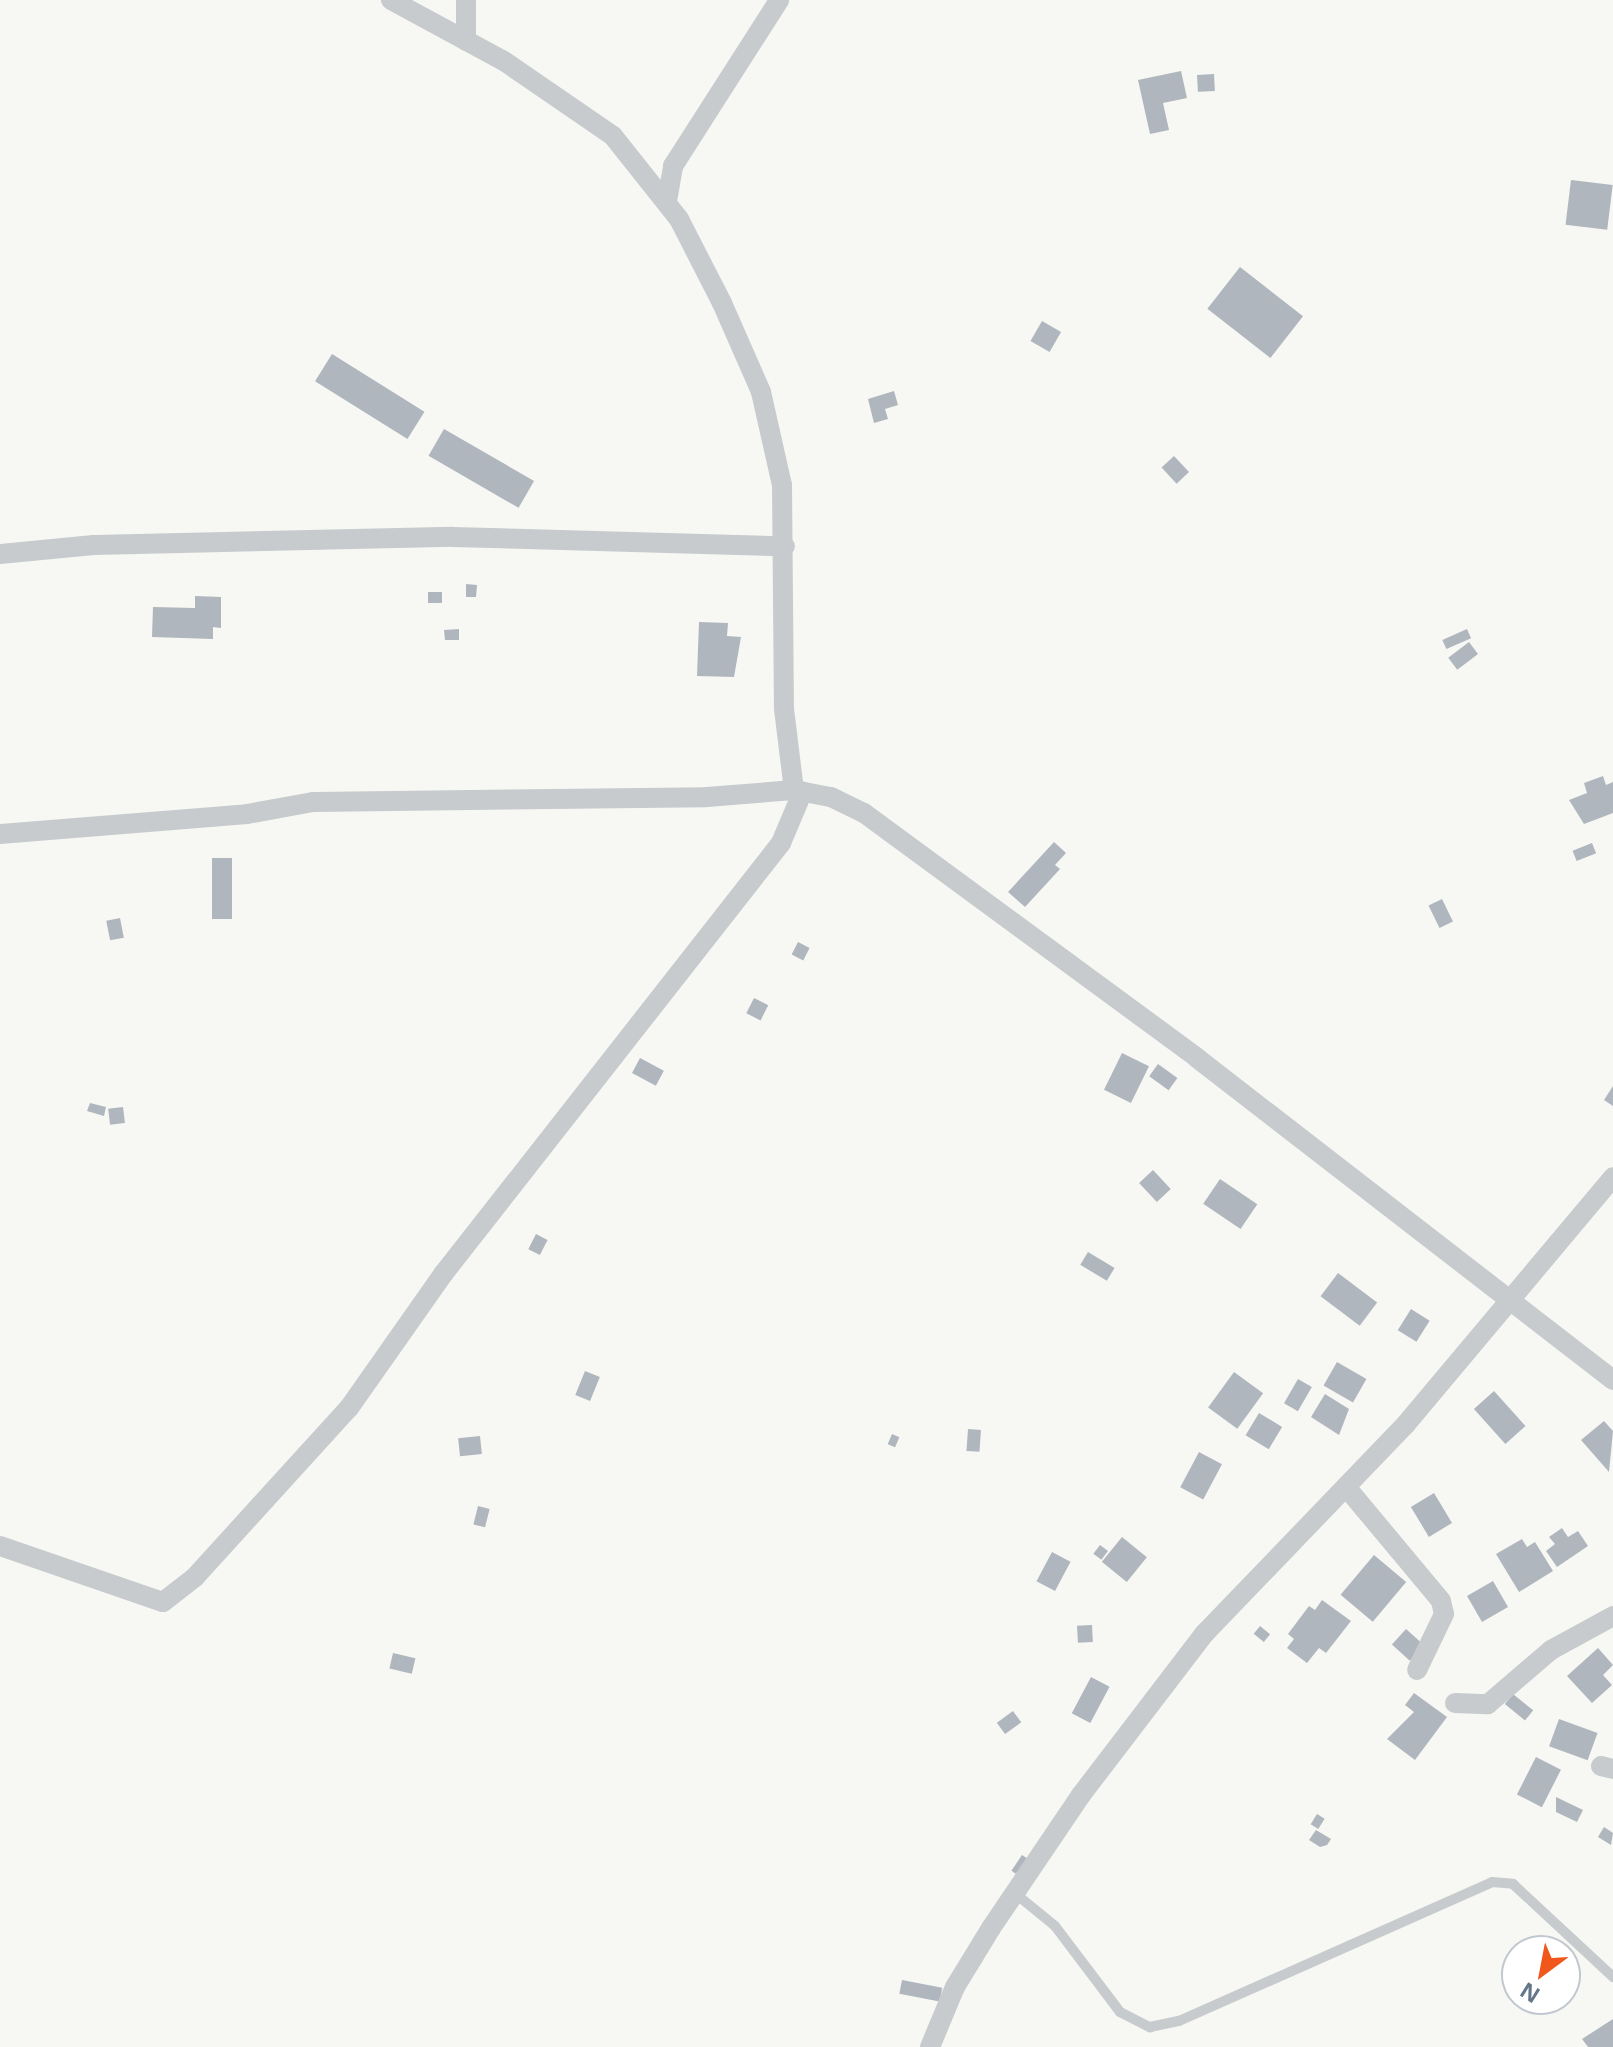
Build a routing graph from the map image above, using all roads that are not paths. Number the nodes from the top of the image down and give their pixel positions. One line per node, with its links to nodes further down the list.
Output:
1 (391, 0): 4 (street)
2 (466, 0): 4 (street)
3 (779, 0): 5 (street)
4 (466, 41): 5 (street)
5 (667, 201): 6 (street)
6 (785, 546): 7 (street); 8 (street)
7 (0, 554)
8 (799, 790): 9 (street); 11 (street); 14 (street)
9 (0, 834)
10 (1613, 1177): 11 (street)
11 (1508, 1299): 12 (street); 13 (street)
12 (1613, 1380)
13 (1347, 1488): 16 (street); 18 (street)
14 (0, 1546)
15 (1613, 1616): 17 (street)
16 (1417, 1670)
17 (1455, 1703)
18 (1016, 1894): 19 (lane); 20 (street)
19 (1613, 1977)
20 (930, 2047)

